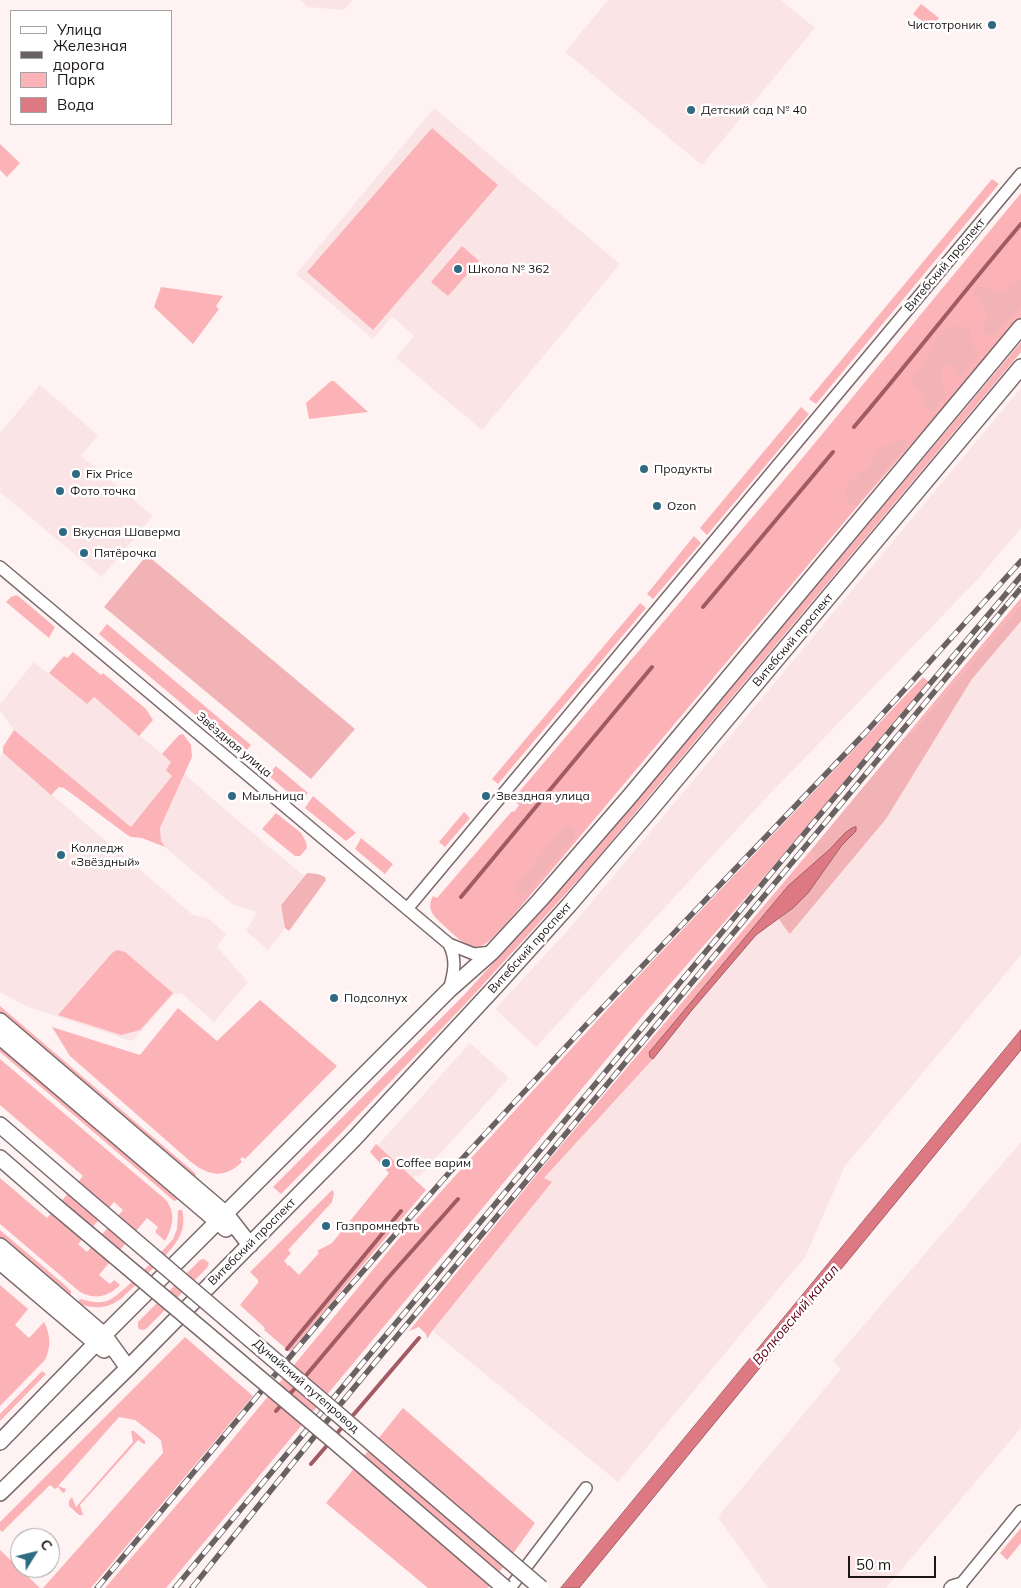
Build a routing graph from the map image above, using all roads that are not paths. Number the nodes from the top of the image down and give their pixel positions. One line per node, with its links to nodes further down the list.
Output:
1 (1021, 174): 5 (street, Витебский проспект)
2 (1021, 328): 7 (main road, Витебский проспект)
3 (1021, 367): 14 (main road, Витебский проспект)
4 (0, 566): 5 (street, Звёздная улица)
5 (407, 909): 6 (street, Звёздная улица)
6 (450, 944): 7 (street, Звёздная улица); 8 (street)
7 (492, 952): 8 (main road, Витебский проспект)
8 (449, 990): 13 (main road, Витебский проспект)
9 (0, 1021): 13 (main road)
10 (0, 1037): 13 (main road)
11 (0, 1125): 26 (main road, Дунайский путепровод, bridge)
12 (0, 1158): 24 (main road, Дунайский путепровод, bridge)
13 (222, 1219): 14 (main road); 17 (main road, Витебский проспект)
14 (250, 1245): 18 (main road, Витебский проспект)
15 (0, 1246): 17 (main road)
16 (0, 1262): 17 (main road)
17 (100, 1340): 18 (main road); 19 (main road, Витебский проспект)
18 (128, 1368): 21 (main road, Витебский проспект)
19 (0, 1442)
20 (586, 1488): 25 (street)
21 (0, 1494)
22 (1021, 1511): 23 (street)
23 (961, 1585): 27 (street)
24 (505, 1588)
25 (510, 1588)
26 (541, 1588)
27 (950, 1588)

